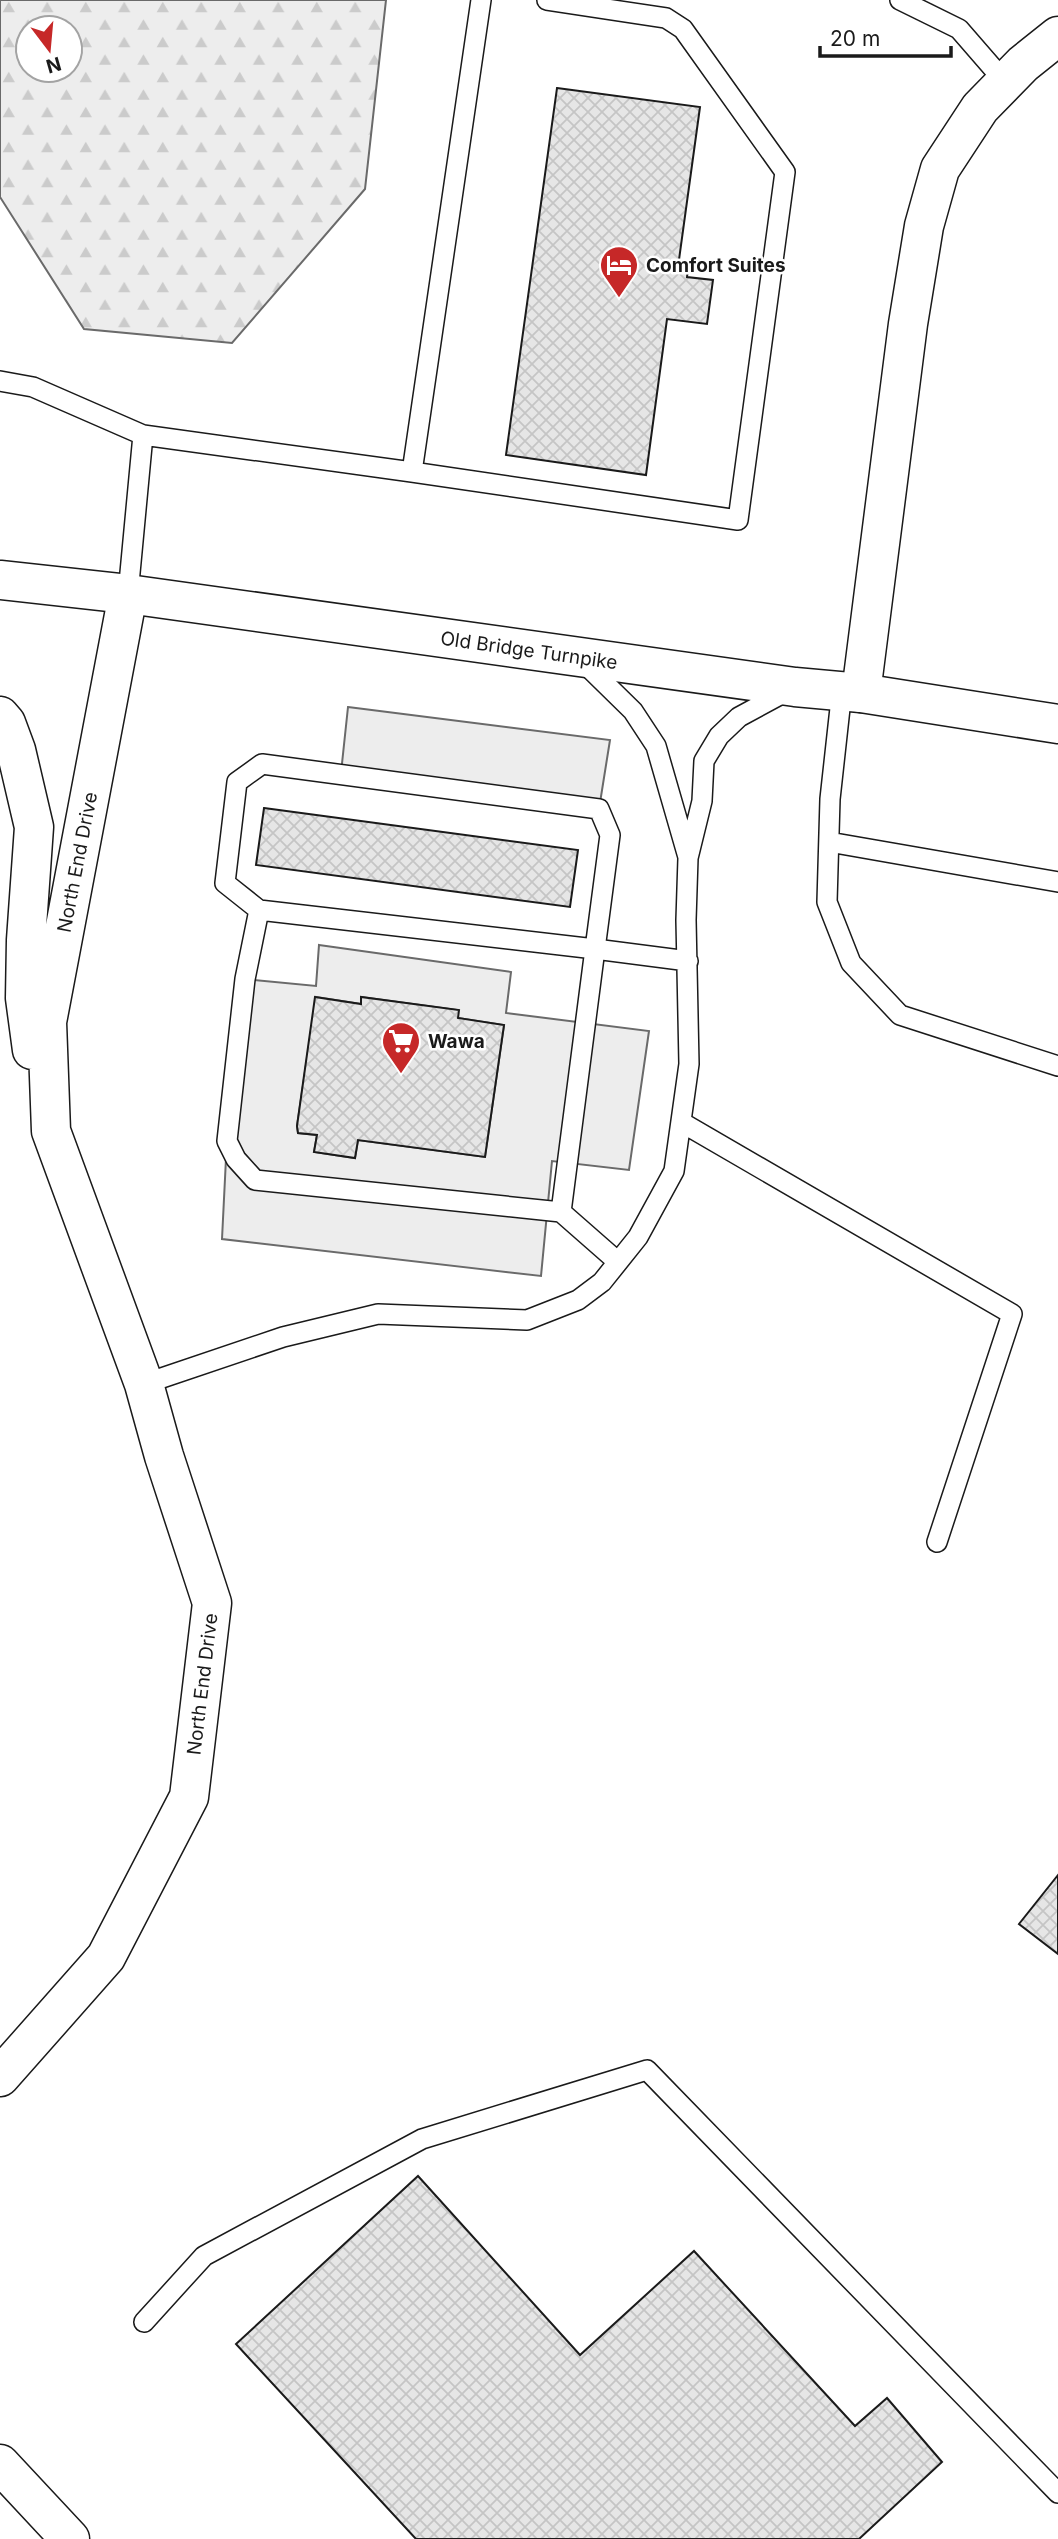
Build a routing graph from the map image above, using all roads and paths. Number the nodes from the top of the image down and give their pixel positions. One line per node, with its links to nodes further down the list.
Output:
1 (481, 0): 8 (lane)
2 (547, 0): 8 (lane)
3 (900, 0): 5 (lane)
4 (1058, 36): 5 (main road)
5 (1005, 82): 13 (main road)
6 (0, 382): 7 (lane)
7 (143, 435): 8 (lane); 10 (lane)
8 (412, 472)
9 (0, 580): 10 (main road, Old Bridge Turnpike)
10 (128, 594): 11 (main road, Old Bridge Turnpike); 24 (main road, North End Drive)
11 (578, 656): 12 (main road, Old Bridge Turnpike); 17 (lane)
12 (794, 687): 13 (main road, Old Bridge Turnpike); 17 (lane)
13 (852, 692): 15 (main road, Old Bridge Turnpike); 16 (lane)
14 (0, 716): 24 (main road, North End Drive)
15 (1058, 724)
16 (829, 842): 18 (lane); 22 (lane)
17 (688, 858): 21 (lane)
18 (1058, 882)
19 (259, 910): 20 (lane); 20 (lane); 25 (lane)
20 (595, 949): 21 (lane); 25 (lane)
21 (688, 961): 23 (lane)
22 (1058, 1066)
23 (681, 1122): 26 (lane); 28 (lane)
24 (51, 1131): 27 (main road, North End Drive)
25 (561, 1212): 26 (lane)
26 (618, 1262): 27 (lane)
27 (144, 1384): 29 (main road, North End Drive)
28 (937, 1542)
29 (0, 2077)
30 (144, 2322): 32 (lane)
31 (0, 2464): 33 (main road)
32 (1058, 2493)
33 (70, 2539)

